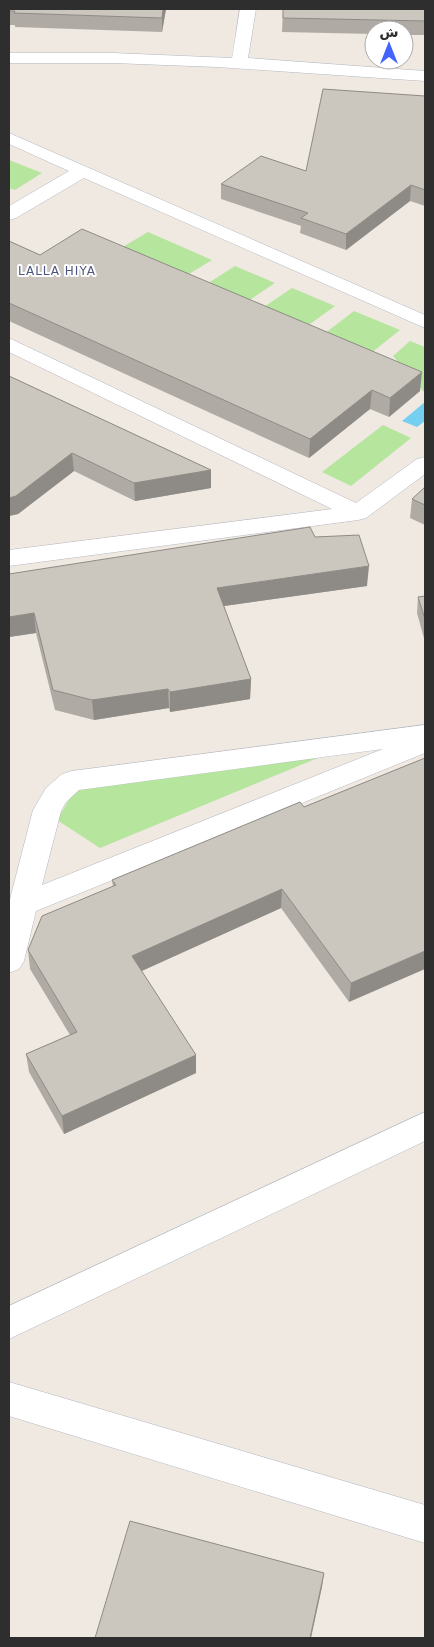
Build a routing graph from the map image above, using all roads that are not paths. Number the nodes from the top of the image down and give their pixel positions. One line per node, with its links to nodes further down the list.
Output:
1 (248, 9): 3 (street)
2 (9, 58): 3 (street)
3 (239, 63): 4 (street)
4 (425, 76)
5 (9, 138): 6 (street)
6 (82, 171): 7 (street); 8 (street)
7 (9, 214)
8 (425, 322)
9 (9, 344): 11 (street)
10 (425, 464): 11 (street)
11 (358, 513): 12 (street)
12 (9, 558)
13 (425, 734): 15 (street)
14 (425, 743): 15 (street)
15 (22, 905): 16 (street)
16 (9, 961)
17 (425, 1126): 18 (street)
18 (9, 1323)
19 (9, 1399): 20 (street)
20 (425, 1524)

